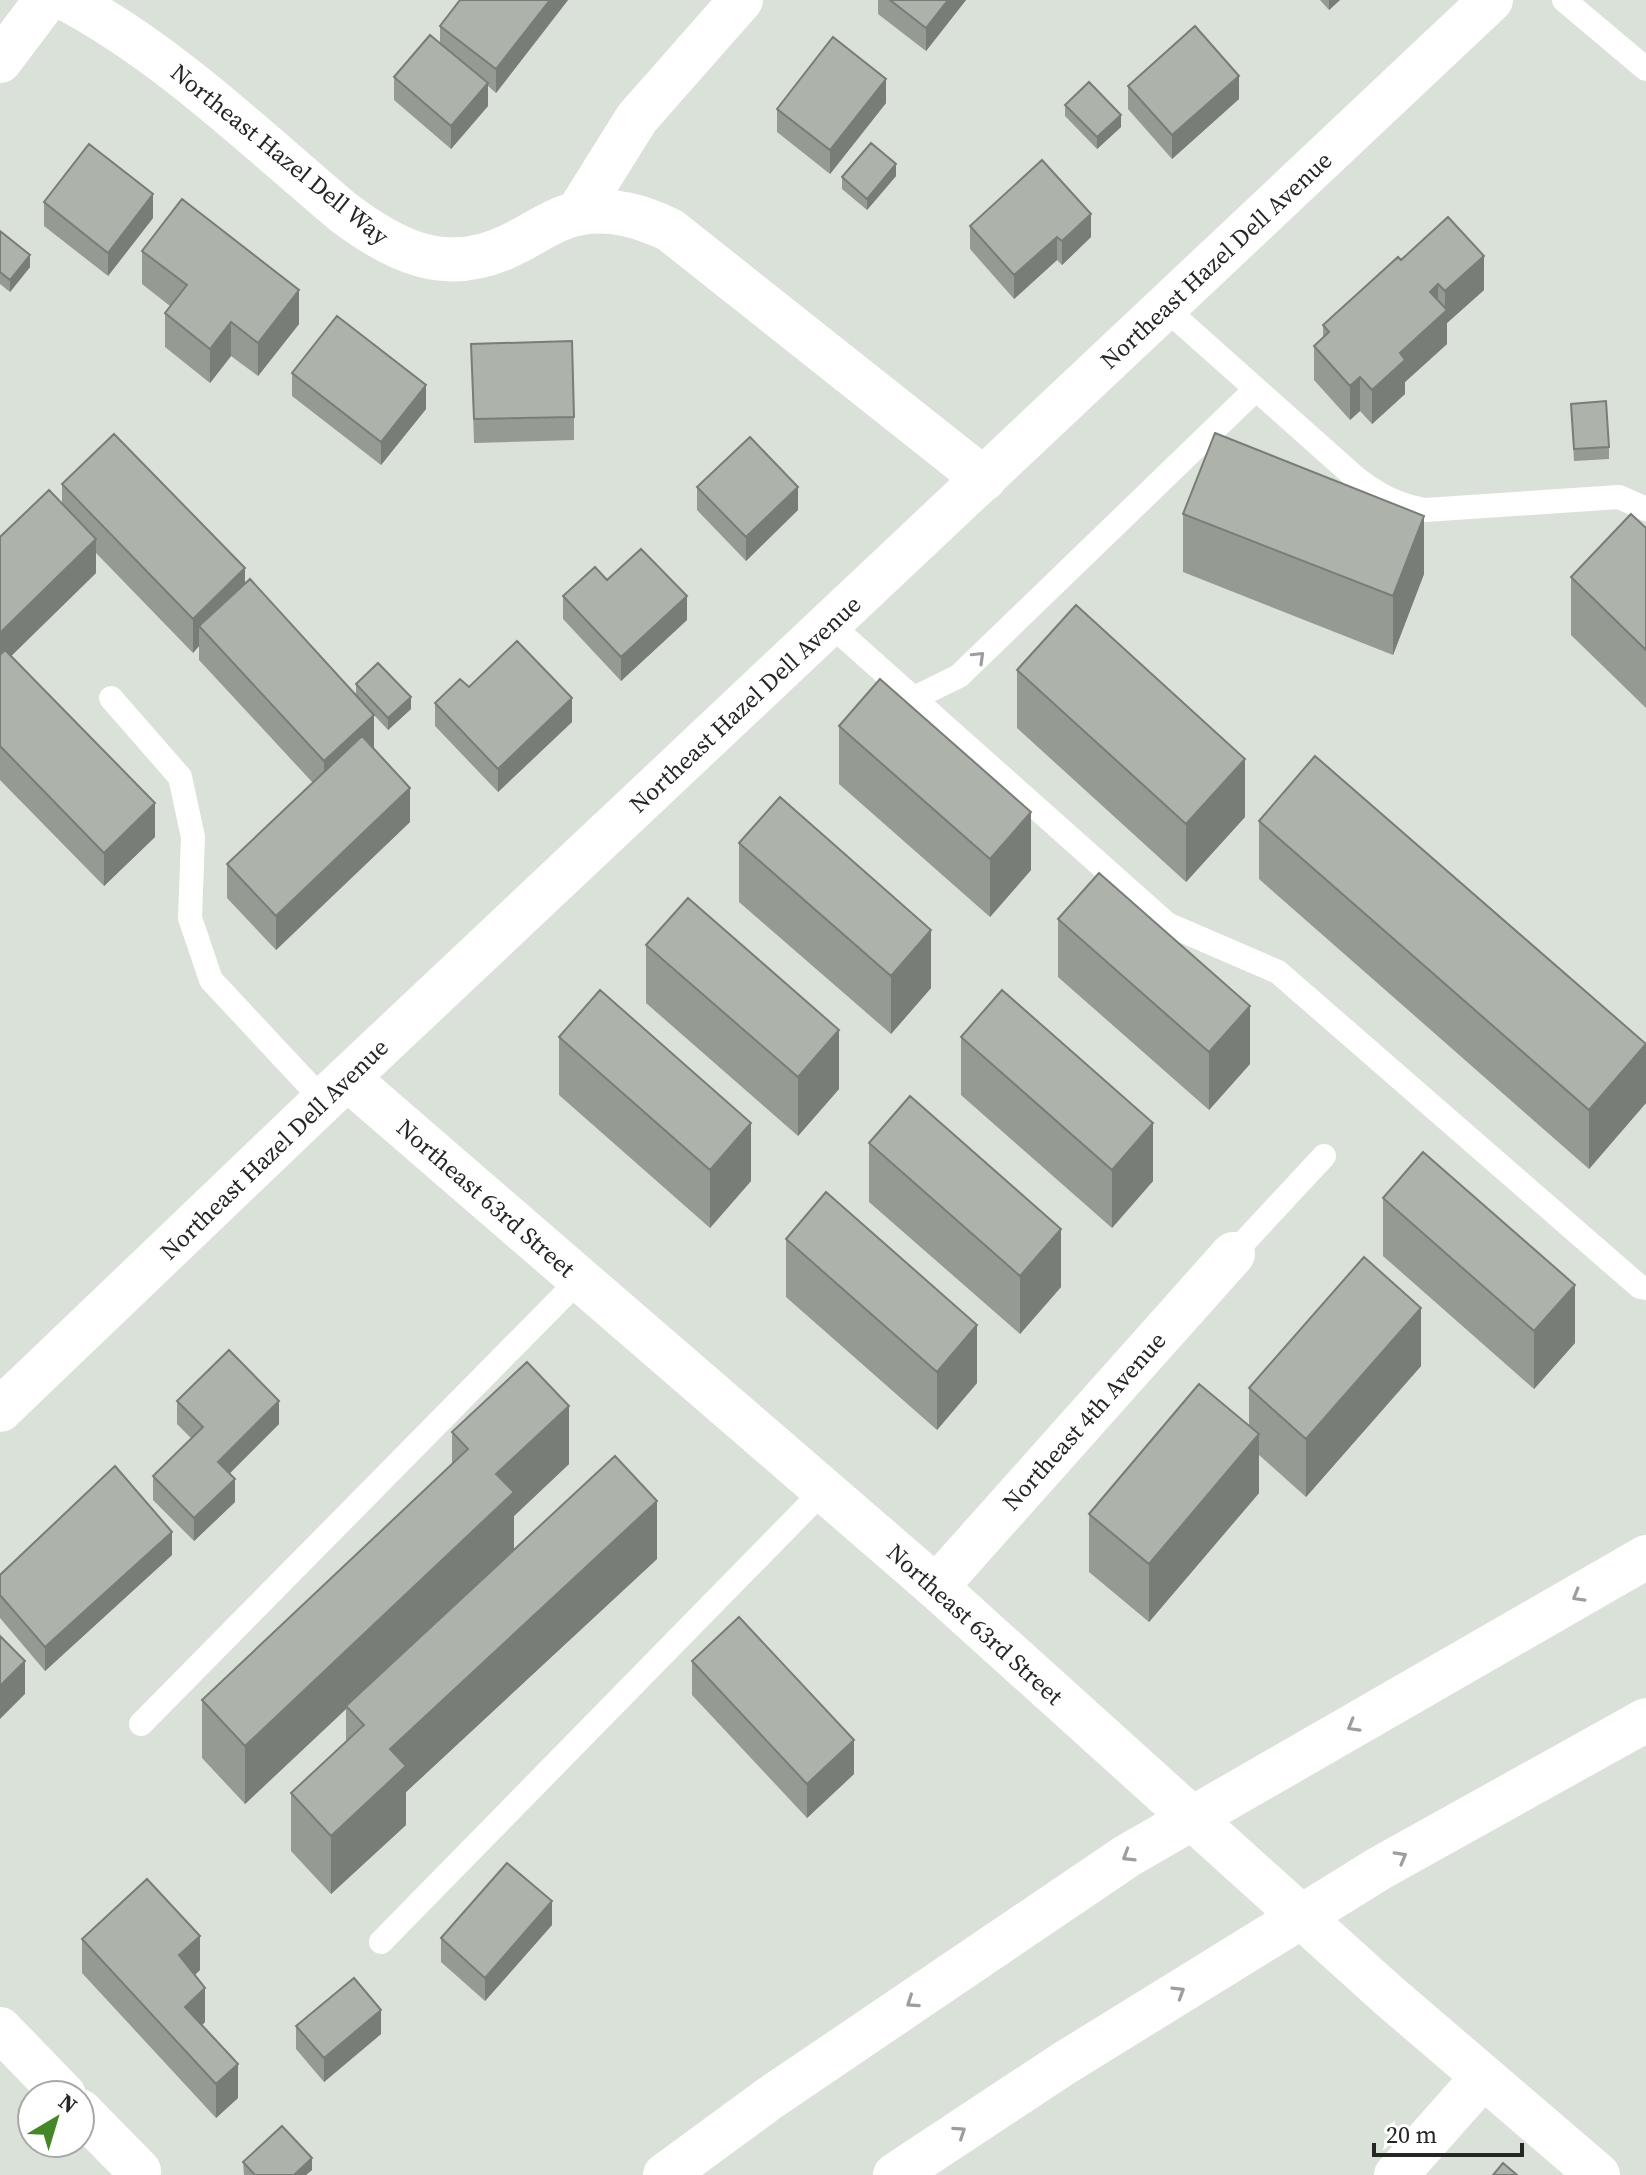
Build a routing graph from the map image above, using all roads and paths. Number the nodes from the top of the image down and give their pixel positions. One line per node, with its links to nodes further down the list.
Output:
1 (46, 0): 6 (main road)
2 (68, 0): 8 (main road, Northeast Hazel Dell Way)
3 (741, 0): 8 (main road)
4 (1491, 0): 9 (main road, Northeast Hazel Dell Avenue)
5 (1564, 0): 7 (lane)
6 (0, 61)
7 (1646, 69)
8 (577, 214): 11 (main road, Northeast Hazel Dell Way)
9 (1165, 308): 10 (lane); 11 (main road, Northeast Hazel Dell Avenue)
10 (1256, 389): 12 (lane); 15 (lane, one-way to 10)
11 (984, 479): 13 (main road, Northeast Hazel Dell Avenue)
12 (1646, 509)
13 (830, 624): 15 (lane); 16 (main road, Northeast Hazel Dell Avenue)
14 (111, 698): 16 (lane)
15 (914, 698): 20 (lane)
16 (336, 1090): 19 (main road, Northeast 63rd Street); 21 (main road, Northeast Hazel Dell Avenue)
17 (1324, 1156): 18 (lane)
18 (1233, 1254): 24 (main road, Northeast 4th Avenue)
19 (580, 1279): 22 (main road, Northeast 63rd Street); 26 (lane)
20 (1646, 1288)
21 (0, 1410)
22 (823, 1491): 24 (main road, Northeast 63rd Street); 27 (lane)
23 (1646, 1557): 33 (main road, one-way to 33)
24 (936, 1587): 29 (main road, Northeast 63rd Street)
25 (1646, 1720): 34 (main road, one-way to 25)
26 (141, 1724)
27 (381, 1942)
28 (0, 2029): 30 (main road)
29 (1483, 2077): 35 (main road); 36 (main road, Northeast 63rd Street)
30 (48, 2079)
31 (96, 2127): 32 (main road)
32 (139, 2171)
33 (665, 2175)
34 (895, 2175)
35 (1396, 2175)
36 (1598, 2175)

